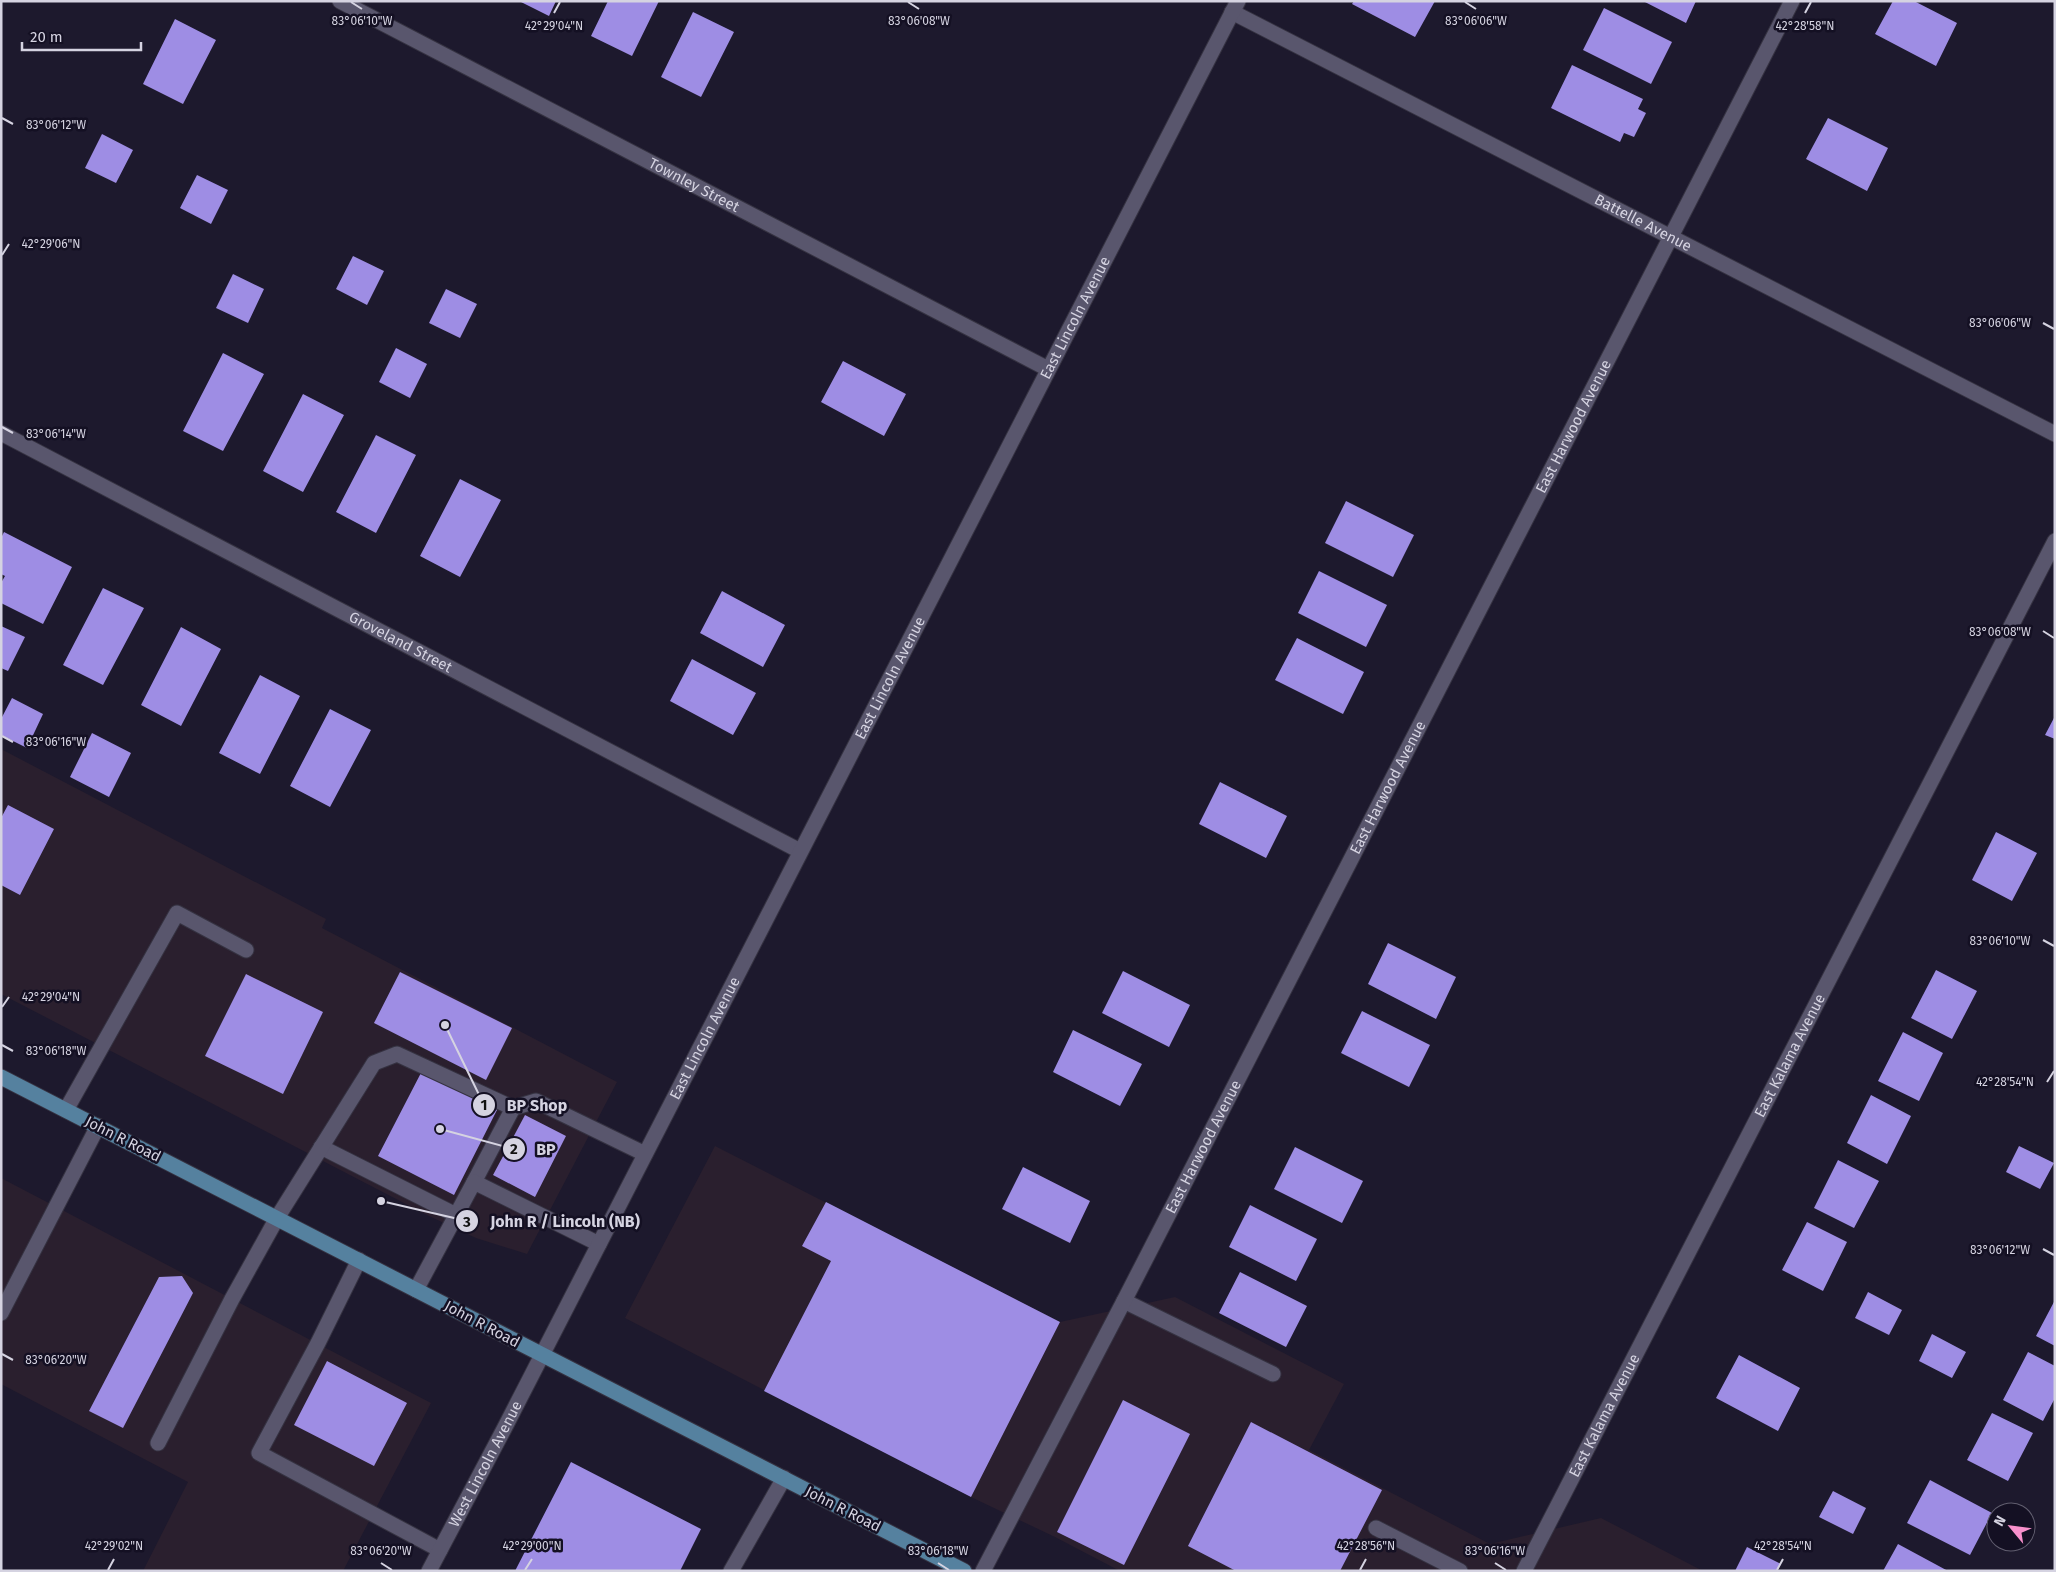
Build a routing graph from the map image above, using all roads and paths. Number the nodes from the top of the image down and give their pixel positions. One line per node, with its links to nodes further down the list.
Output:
1 (340, 1): 5 (street, Townley Street)
2 (1792, 1): 4 (street, East Harwood Avenue)
3 (1235, 7): 4 (street, Battelle Avenue); 5 (street, East Lincoln Avenue)
4 (1671, 237): 7 (street, Battelle Avenue); 23 (street, East Harwood Avenue)
5 (1048, 369): 9 (street, East Lincoln Avenue)
6 (1, 433): 9 (street, Groveland Street)
7 (2055, 434)
8 (2055, 541): 36 (street, East Kalama Avenue)
9 (800, 851): 16 (street, East Lincoln Avenue)
10 (246, 950): 13 (street)
11 (3, 1080): 13 (main road, John R Road)
12 (514, 1108): 15 (street); 16 (street); 17 (street)
13 (66, 1110): 14 (main road, John R Road)
14 (98, 1126): 19 (main road, John R Road); 24 (street)
15 (321, 1148): 18 (street); 19 (street)
16 (645, 1154): 20 (street, East Lincoln Avenue)
17 (474, 1182): 18 (street); 20 (street)
18 (456, 1215): 22 (street)
19 (277, 1218): 21 (main road, John R Road); 27 (street)
20 (599, 1244): 25 (street, East Lincoln Avenue)
21 (359, 1260): 22 (main road, John R Road); 30 (street)
22 (416, 1290): 25 (main road, John R Road)
23 (1124, 1301): 26 (street); 34 (street, East Harwood Avenue)
24 (1, 1313)
25 (541, 1355): 28 (main road, John R Road); 30 (street, West Lincoln Avenue)
26 (1273, 1374)
27 (158, 1442)
28 (784, 1478): 32 (street); 33 (main road, John R Road)
29 (1376, 1528): 35 (street)
30 (440, 1550): 31 (street, West Lincoln Avenue)
31 (429, 1571)
32 (731, 1571)
33 (964, 1571)
34 (983, 1571)
35 (1460, 1571)
36 (1524, 1571)

